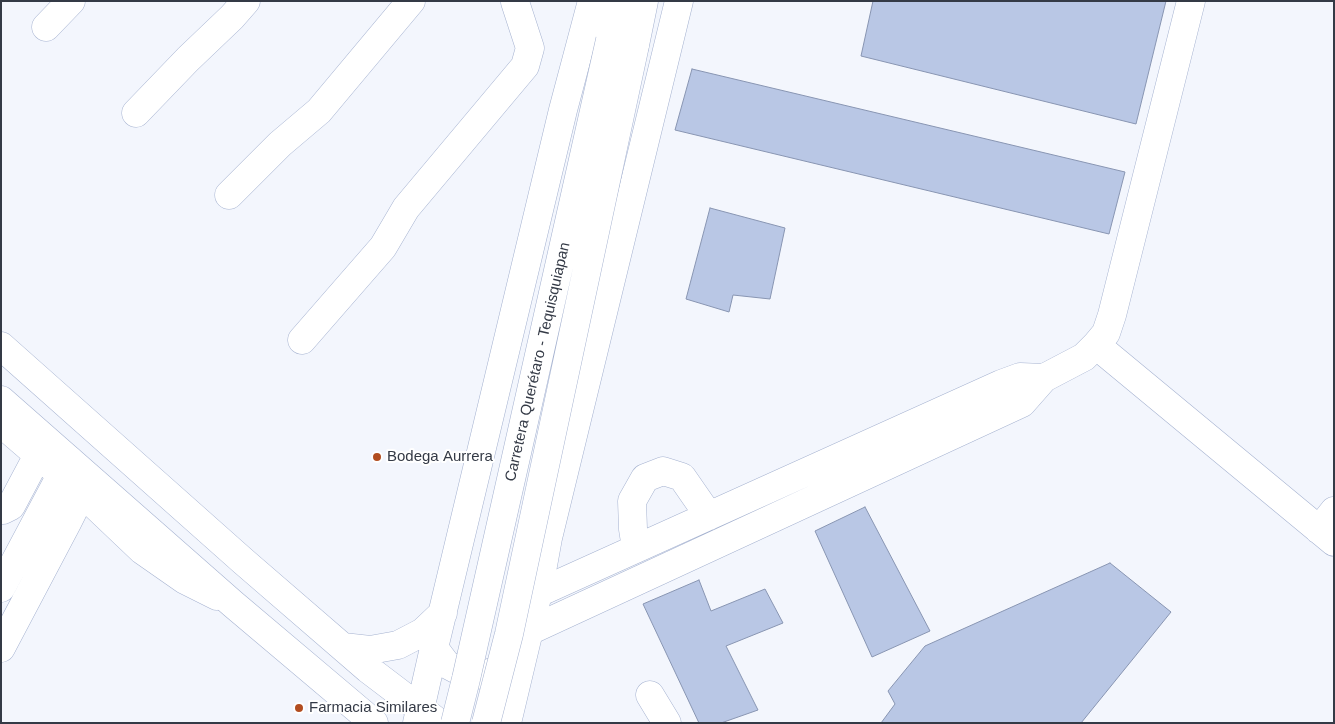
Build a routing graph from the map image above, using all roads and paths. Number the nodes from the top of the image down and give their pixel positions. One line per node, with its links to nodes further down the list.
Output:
1 (71, 1): 10 (main road)
2 (246, 1): 12 (main road)
3 (411, 1): 13 (main road)
4 (592, 1): 29 (main road)
5 (618, 1): 11 (main road, Carretera Querétaro - Tequisquiapan)
6 (644, 1): 11 (main road, Carretera Querétaro - Tequisquiapan)
7 (679, 1): 28 (main road)
8 (1191, 1): 15 (main road)
9 (512, 2): 14 (main road)
10 (46, 27)
11 (622, 42): 37 (main road, Carretera Querétaro - Tequisquiapan, bridge); 38 (main road, Carretera Querétaro - Tequisquiapan, bridge)
12 (136, 113)
13 (229, 195)
14 (302, 340)
15 (1096, 345): 17 (main road); 25 (main road)
16 (1, 346): 31 (main road)
17 (1044, 378): 24 (main road); 30 (main road)
18 (1, 400): 21 (main road)
19 (1, 423): 20 (main road)
20 (38, 455): 21 (main road); 23 (main road)
21 (65, 467): 22 (main road); 27 (main road)
22 (85, 485): 32 (main road); 35 (main road)
23 (1, 509)
24 (709, 516): 26 (main road); 26 (main road)
25 (1329, 528)
26 (636, 548): 28 (main road)
27 (1, 588)
28 (538, 593): 30 (main road)
29 (444, 613): 31 (main road); 33 (main road)
30 (528, 635): 33 (main road); 39 (main road)
31 (343, 647): 36 (main road)
32 (1, 648)
33 (434, 648): 36 (main road)
34 (650, 695): 40 (main road)
35 (369, 718)
36 (426, 718)
37 (456, 723)
38 (486, 723)
39 (507, 723)
40 (667, 723)

